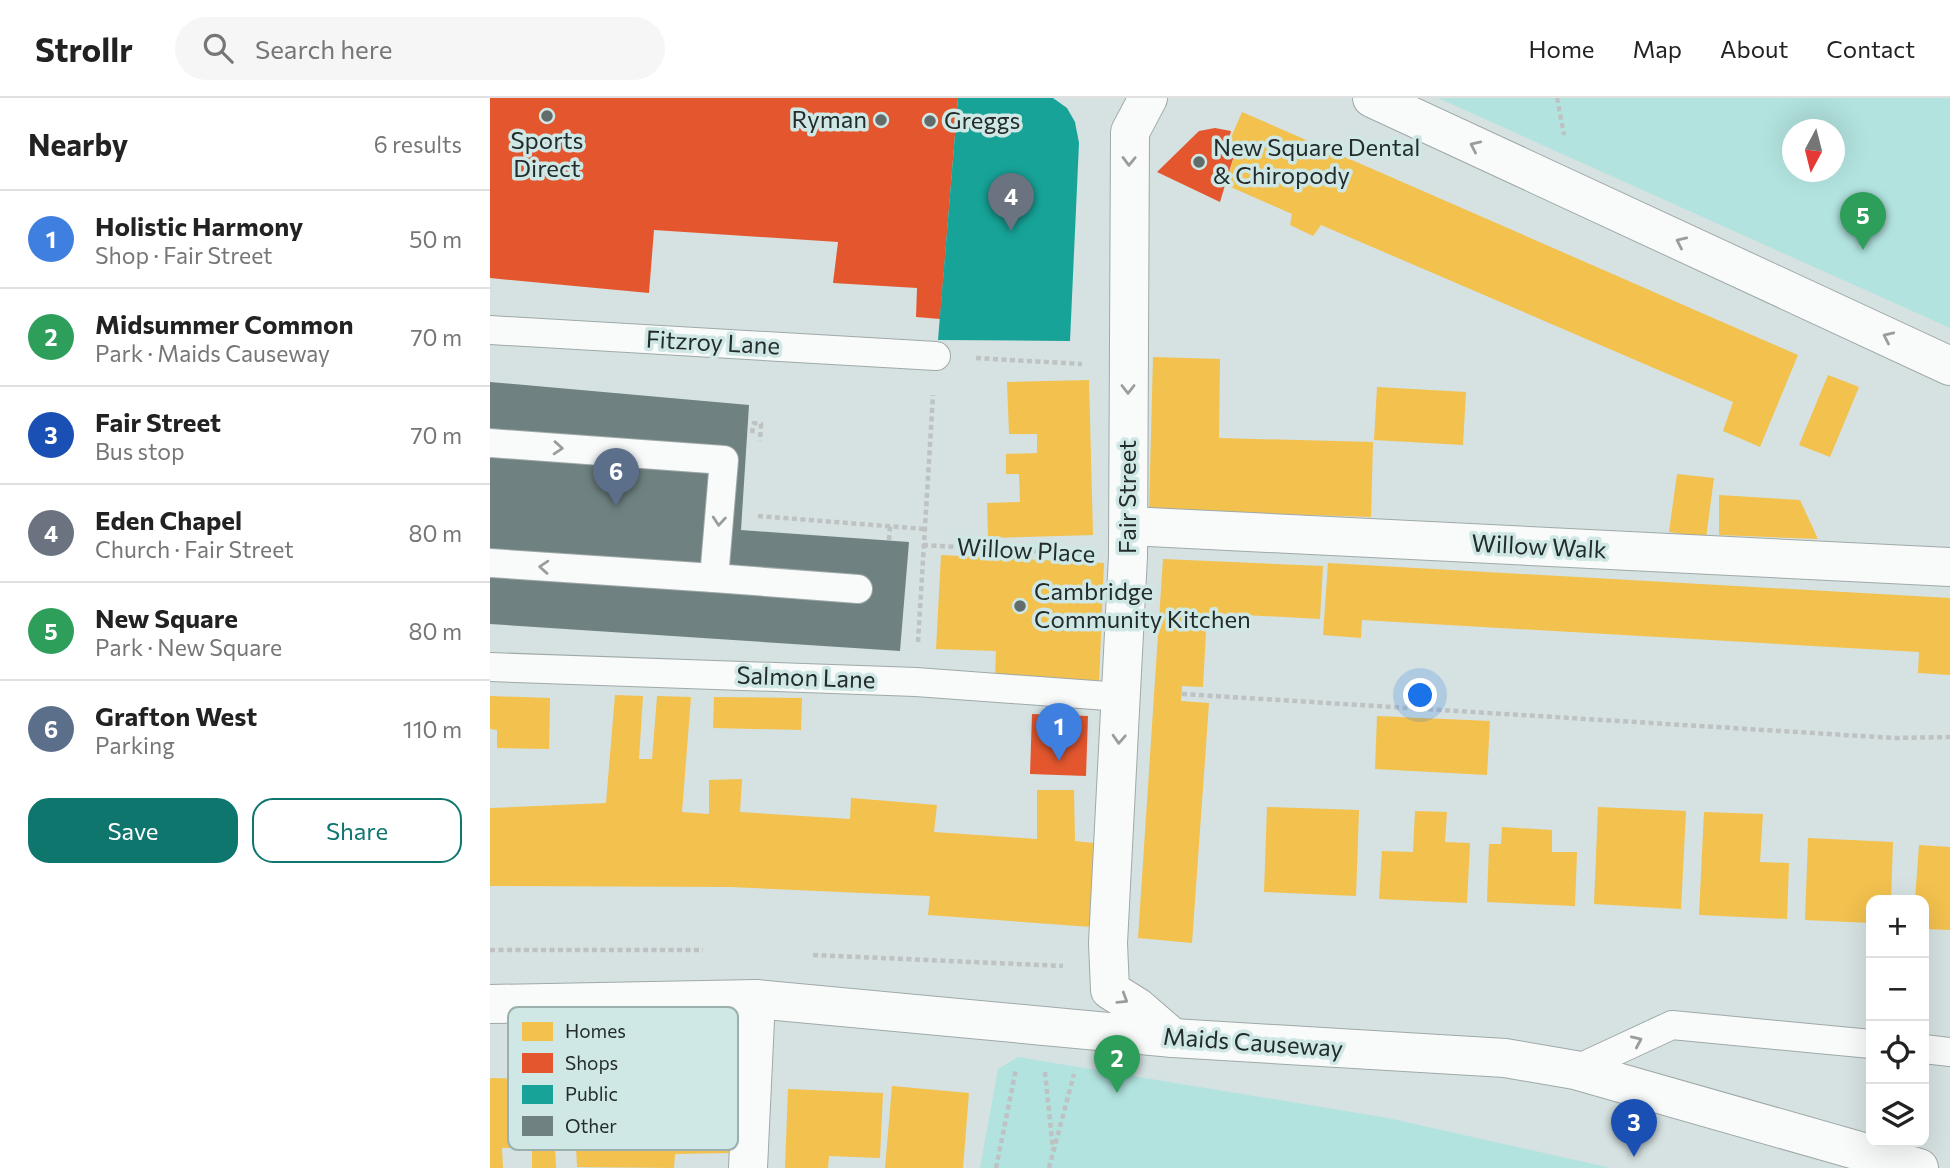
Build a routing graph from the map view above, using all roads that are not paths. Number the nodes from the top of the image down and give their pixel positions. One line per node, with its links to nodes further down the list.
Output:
1 (1148, 98): 7 (street, Fair Street, one-way to 7)
2 (1372, 98): 5 (street, one-way to 2)
3 (490, 330): 4 (lane, Fitzroy Lane)
4 (936, 356)
5 (1950, 366)
6 (490, 443): 10 (lane, one-way to 10)
7 (1128, 541): 9 (street, Willow Walk); 13 (street, Fair Street)
8 (490, 563): 10 (lane, one-way to 8)
9 (1950, 567)
10 (714, 578): 11 (lane)
11 (858, 589)
12 (490, 667): 13 (lane, Salmon Lane)
13 (1121, 697): 16 (street, Fair Street, one-way to 16)
14 (756, 999): 15 (street, Maids Causeway); 16 (street, Maids Causeway); 21 (street)
15 (490, 1004)
16 (1172, 1038): 20 (street, Maids Causeway)
17 (1866, 1044): 20 (lane, one-way to 17)
18 (1929, 1050): 19 (lane)
19 (1950, 1052)
20 (1575, 1070): 22 (street, Maids Causeway)
21 (748, 1168)
22 (1919, 1168)

